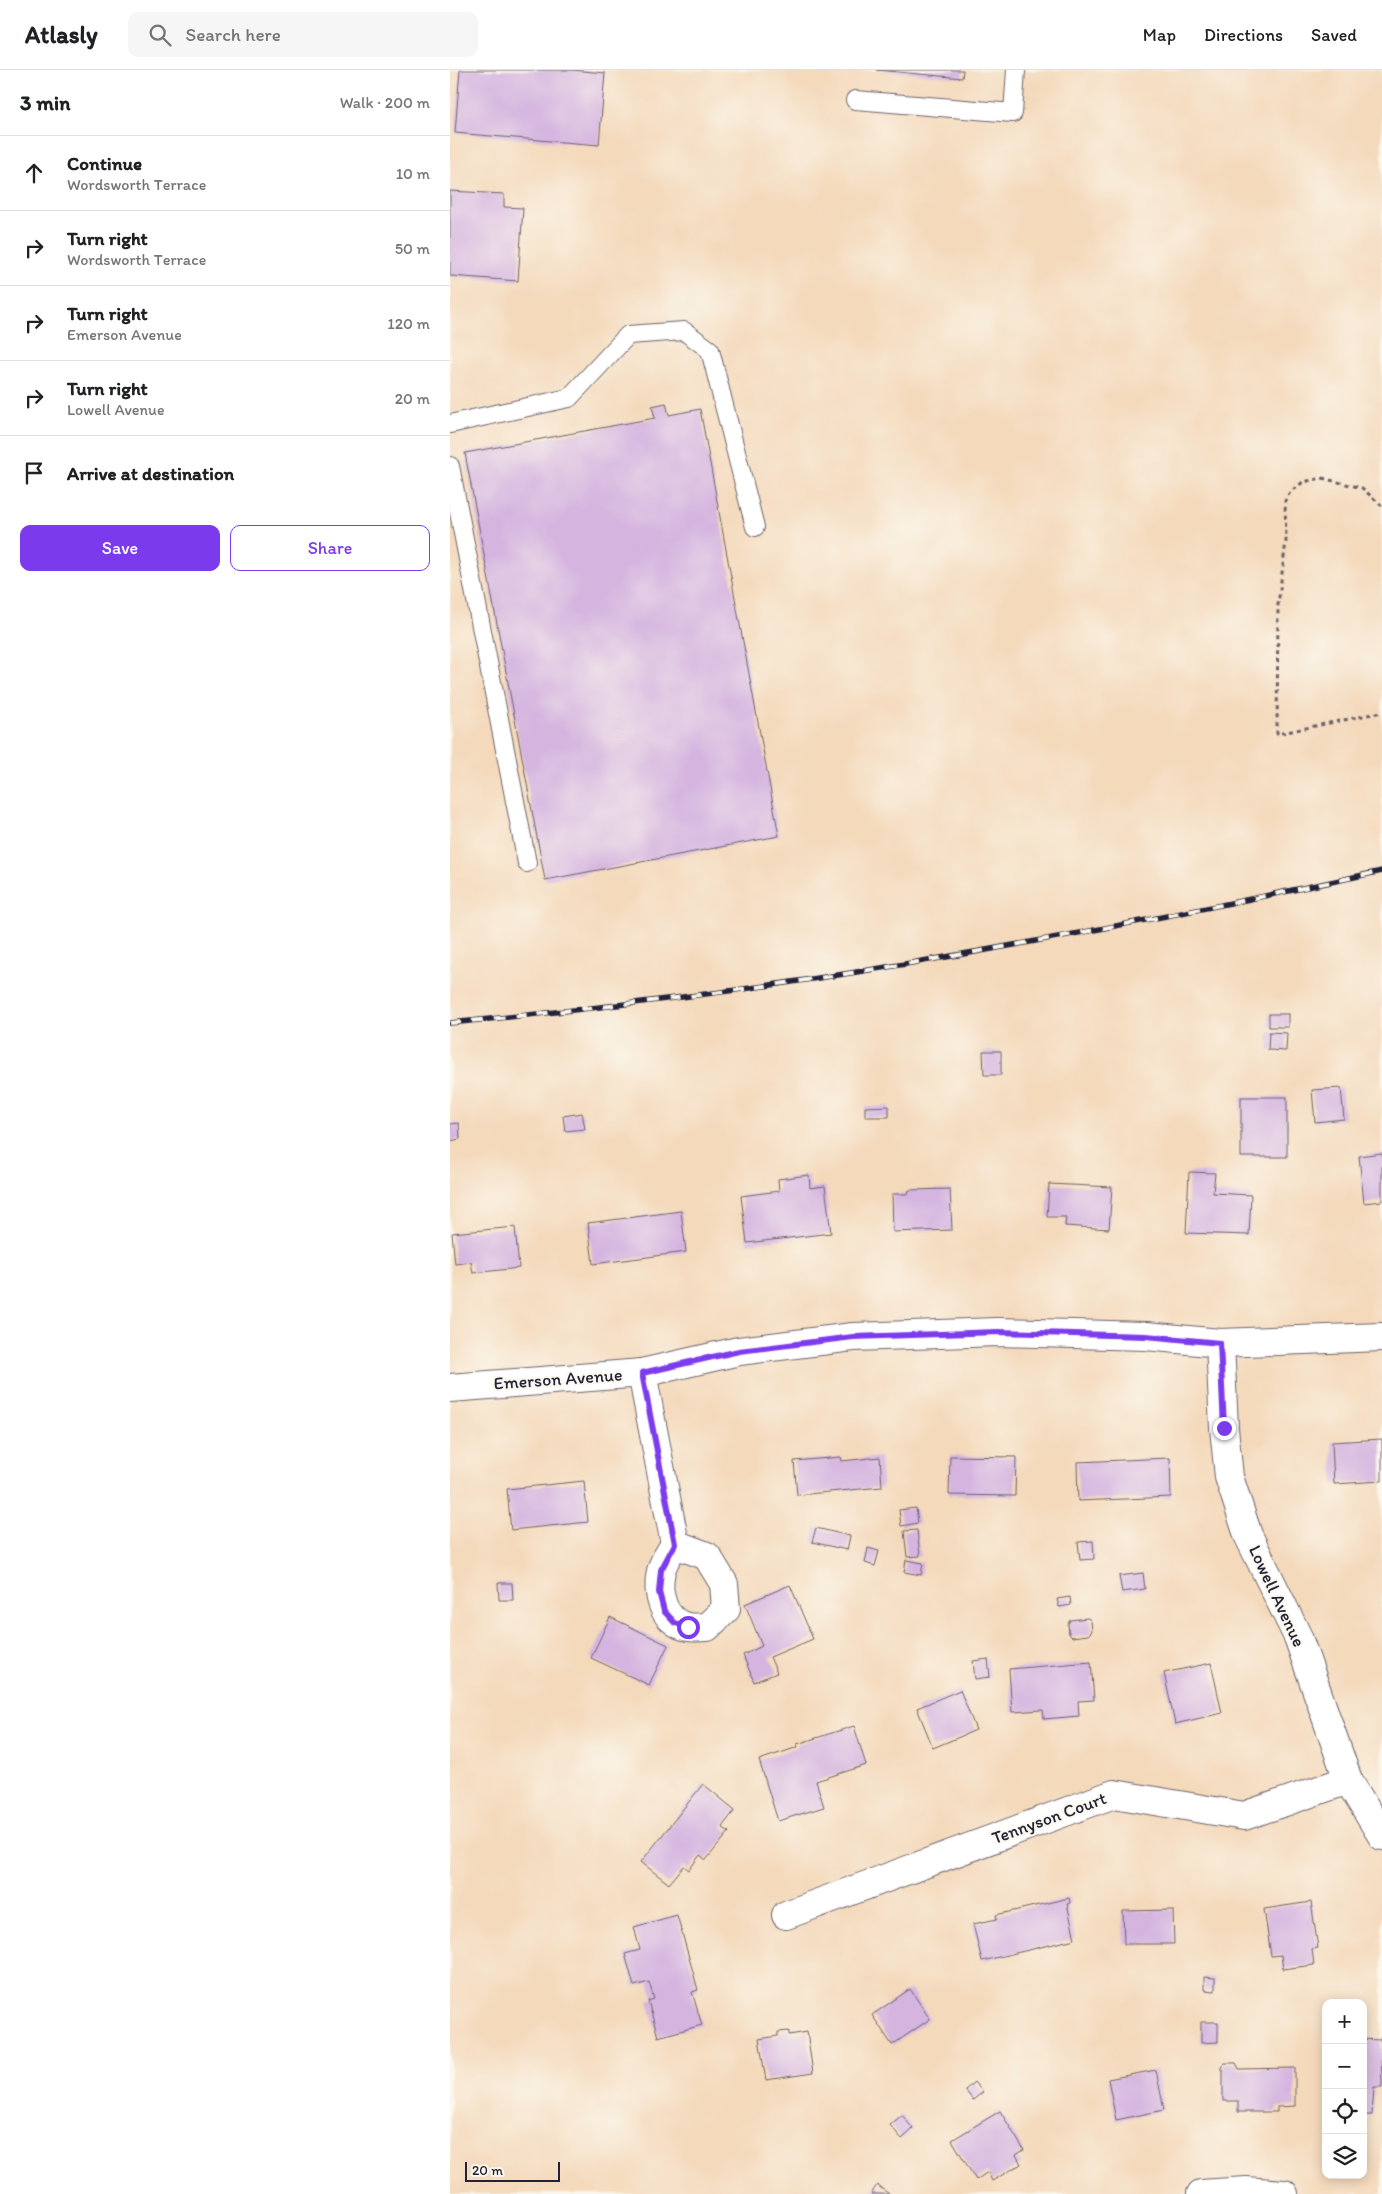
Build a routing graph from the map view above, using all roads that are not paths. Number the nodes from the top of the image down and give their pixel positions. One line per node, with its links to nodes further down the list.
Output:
1 (1016, 70): 2 (lane)
2 (855, 100)
3 (450, 424): 5 (lane)
4 (450, 466): 6 (lane)
5 (756, 527)
6 (527, 863)
7 (1382, 1336): 8 (street, Emerson Avenue)
8 (1220, 1343): 9 (street, Emerson Avenue); 12 (street, Lowell Avenue)
9 (642, 1373): 10 (street, Emerson Avenue); 11 (street)
10 (450, 1388)
11 (675, 1544)
12 (1348, 1780): 13 (street, Lowell Avenue); 14 (street, Tennyson Court)
13 (1382, 1836)
14 (786, 1915)
15 (1201, 2194): 16 (street)
16 (1284, 2194)

